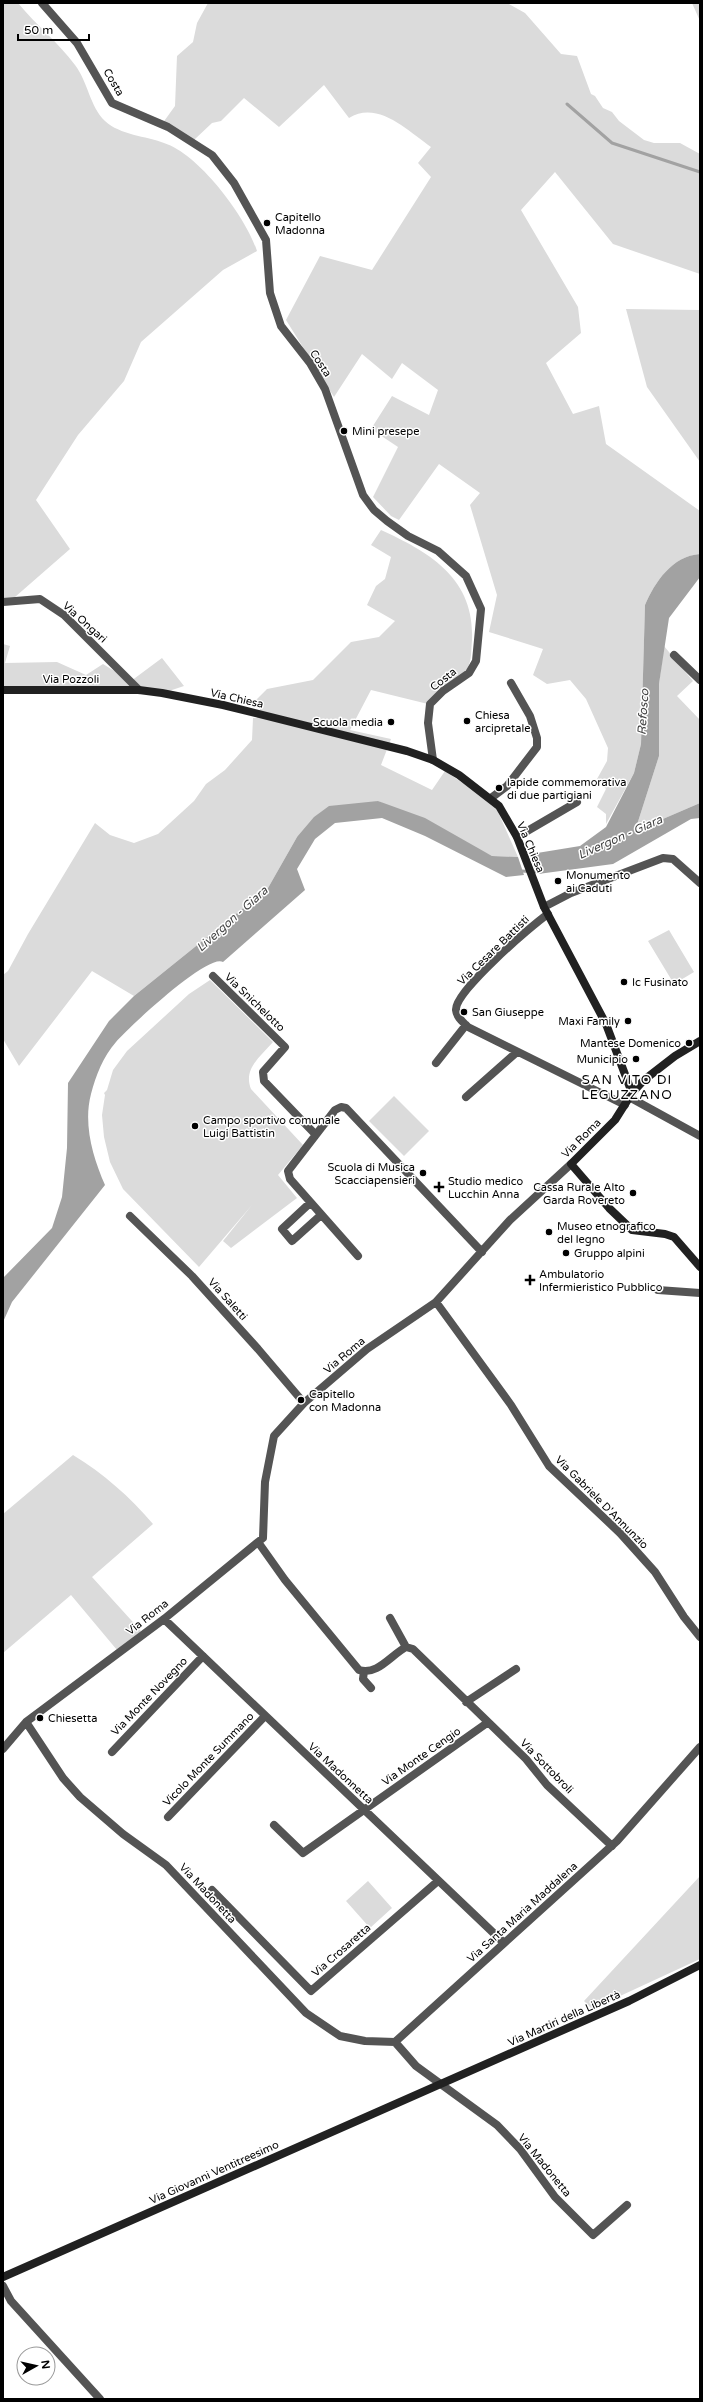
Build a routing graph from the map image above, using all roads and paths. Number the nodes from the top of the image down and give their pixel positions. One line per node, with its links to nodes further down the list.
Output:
1 (42, 3): 8 (street, Costa)
2 (3, 602): 7 (street, Via Ongari)
3 (674, 655): 4 (street)
4 (700, 680)
5 (511, 683): 9 (street)
6 (3, 690): 7 (main road, Via Pozzoli)
7 (139, 690): 8 (main road, Via Chiesa)
8 (433, 760): 9 (main road, Via Chiesa)
9 (491, 798): 11 (main road, Via Chiesa)
10 (577, 802): 11 (street)
11 (517, 837): 13 (main road, Via Chiesa)
12 (700, 883): 13 (street)
13 (546, 911): 15 (street, Via Cesare Battisti); 19 (main road, Via Chiesa)
14 (213, 976): 22 (street, Via Snichelotto)
15 (466, 1025): 17 (street); 18 (street)
16 (700, 1041): 19 (main road, Via Roma)
17 (517, 1052): 20 (street); 21 (street)
18 (436, 1063)
19 (630, 1095): 21 (main road, Via Roma); 23 (street)
20 (466, 1097)
21 (625, 1105): 24 (main road, Via Roma)
22 (315, 1134): 25 (street); 28 (street)
23 (700, 1136)
24 (571, 1164): 28 (street, Via Roma); 30 (main road)
25 (310, 1203): 26 (street); 26 (street)
26 (321, 1215): 29 (street)
27 (130, 1216): 34 (street, Via Saletti)
28 (482, 1252): 33 (street, Via Roma)
29 (358, 1256)
30 (700, 1267)
31 (658, 1290): 32 (street)
32 (700, 1293)
33 (436, 1302): 34 (street, Via Roma); 38 (street, Via Gabriele D'Annunzio)
34 (304, 1403): 35 (street, Via Roma)
35 (260, 1540): 37 (street, Via Roma); 42 (street)
36 (390, 1618): 39 (street, Via Sottobroli)
37 (164, 1619): 40 (street, Via Madonnetta); 46 (street, Via Roma)
38 (700, 1637)
39 (406, 1647): 42 (street); 44 (street, Via Sottobroli)
40 (203, 1656): 45 (street, Via Madonnetta); 50 (street, Via Monte Novegno)
41 (516, 1669): 44 (street)
42 (364, 1671): 43 (street)
43 (371, 1688)
44 (466, 1702): 47 (street, Via Sottobroli)
45 (265, 1716): 51 (street, Via Madonnetta); 52 (street, Vicolo Monte Summano)
46 (26, 1722): 49 (street, Via Roma); 59 (street, Via Madonetta)
47 (487, 1724): 51 (street, Via Monte Cengio); 54 (street, Via Sottobroli)
48 (700, 1747): 54 (street, Via Santa Maria Maddalena)
49 (3, 1749)
50 (112, 1752)
51 (364, 1809): 53 (street, Via Monte Cengio); 55 (street, Via Madonnetta)
52 (168, 1817)
53 (274, 1825)
54 (612, 1846): 57 (street, Via Santa Maria Maddalena)
55 (438, 1880): 56 (street, Via Crosaretta); 57 (street, Via Madonnetta)
56 (212, 1890)
57 (504, 1943): 59 (street, Via Santa Maria Maddalena)
58 (700, 1965): 60 (main road, Via Martiri della Libertà)
59 (396, 2042): 60 (street)
60 (438, 2085): 61 (street, Via Madonetta); 62 (main road, Via Giovanni Ventitreesimo)
61 (627, 2205)
62 (3, 2278)
63 (3, 2286): 64 (street)
64 (100, 2399)

